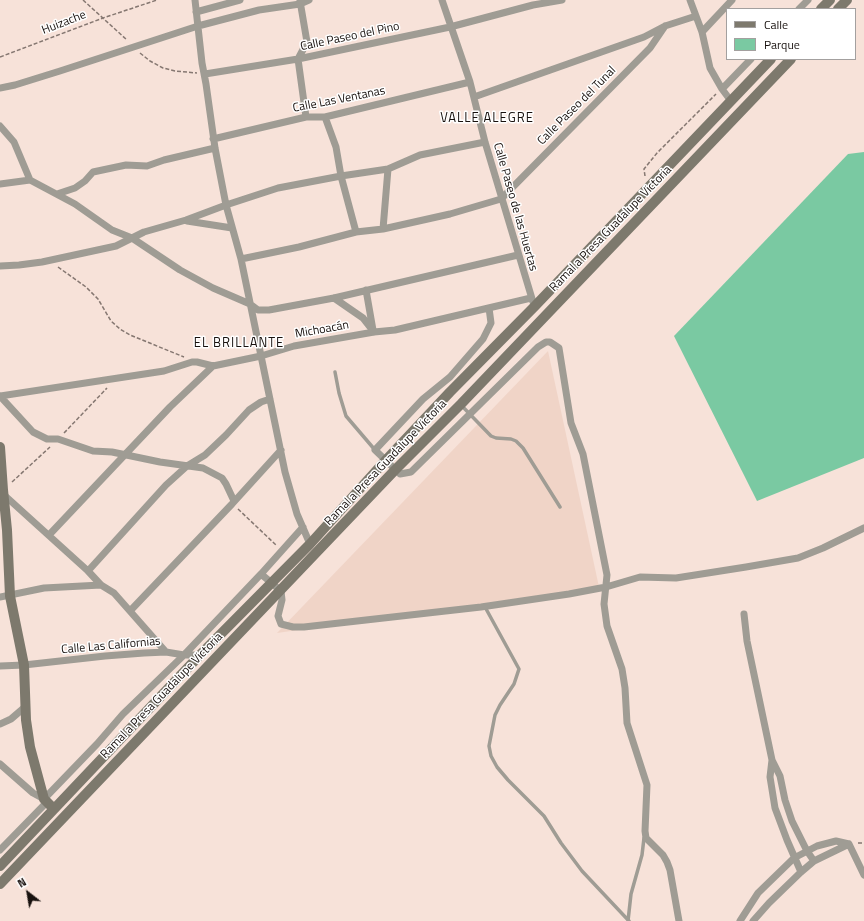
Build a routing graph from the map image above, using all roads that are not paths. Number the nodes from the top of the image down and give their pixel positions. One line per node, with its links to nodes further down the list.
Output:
1 (195, 0): 13 (street)
2 (240, 0): 13 (street)
3 (309, 0): 10 (street)
4 (442, 0): 17 (street, Calle Paseo de las Huertas)
5 (562, 0): 17 (street, Calle Paseo del Pino)
6 (690, 0): 14 (street)
7 (732, 0): 18 (street)
8 (808, 0): 11 (street)
9 (830, 0): 12 (main road)
10 (300, 2): 15 (street); 19 (street)
11 (800, 8)
12 (822, 8)
13 (196, 12): 15 (street)
14 (696, 16): 16 (street); 18 (street)
15 (198, 26): 23 (street); 25 (street)
16 (665, 26): 27 (street); 40 (street, Calle Paseo del Tunal)
17 (450, 27): 19 (street, Calle Paseo del Pino); 24 (street, Calle Paseo de las Huertas)
18 (702, 32): 26 (street)
19 (298, 59): 23 (street, Calle Paseo del Pino); 29 (street)
20 (750, 60): 26 (street)
21 (770, 60): 28 (main road, Ramal a Presa Guadalupe Victoria)
22 (790, 60): 61 (main road, Ramal a Presa Guadalupe Victoria)
23 (205, 74): 32 (street)
24 (470, 82): 27 (street, Calle Paseo de las Huertas); 30 (street, Calle Las Ventanas)
25 (0, 88)
26 (722, 89): 28 (street)
27 (474, 97): 33 (street, Calle Paseo de las Huertas)
28 (731, 101): 52 (main road, Ramal a Presa Guadalupe Victoria)
29 (306, 117): 30 (street, Calle Las Ventanas); 32 (street, Calle Las Ventanas)
30 (325, 117): 36 (street)
31 (0, 126): 37 (street)
32 (213, 138): 34 (street)
33 (484, 142): 35 (street); 40 (street, Calle Paseo de las Huertas)
34 (215, 148): 39 (street); 41 (street)
35 (388, 169): 36 (street); 44 (street)
36 (340, 176): 41 (street); 45 (street)
37 (30, 180): 38 (street); 39 (street)
38 (0, 184)
39 (57, 194): 46 (street)
40 (502, 199): 44 (street); 47 (street, Calle Paseo de las Huertas)
41 (226, 205): 42 (street); 43 (street)
42 (186, 220): 43 (street); 46 (street)
43 (232, 228): 48 (street)
44 (382, 229): 45 (street)
45 (356, 232): 48 (street)
46 (132, 238): 49 (street); 53 (street)
47 (518, 255): 50 (street); 52 (street, Calle Paseo de las Huertas)
48 (241, 259): 53 (street)
49 (0, 266)
50 (366, 290): 51 (street); 55 (street)
51 (334, 298): 53 (street); 55 (street)
52 (533, 302): 54 (street, Michoacán); 67 (main road, Ramal a Presa Guadalupe Victoria)
53 (250, 304): 56 (street)
54 (489, 308): 55 (street, Michoacán); 64 (street)
55 (374, 332): 56 (street, Michoacán)
56 (261, 356): 57 (street, Michoacán); 60 (street)
57 (213, 366): 59 (street, Michoacán); 66 (street)
58 (336, 372): 64 (lane)
59 (0, 396): 66 (street)
60 (270, 399): 63 (street); 68 (street)
61 (461, 404): 62 (lane); 69 (main road, Ramal a Presa Guadalupe Victoria)
62 (470, 415): 69 (street); 72 (lane); 82 (street)
63 (281, 450): 71 (street); 73 (street)
64 (375, 450): 67 (street)
65 (0, 452): 70 (main road)
66 (125, 455): 68 (street); 76 (street)
67 (385, 461): 69 (street); 77 (main road, Ramal a Presa Guadalupe Victoria)
68 (187, 466): 71 (street); 78 (street)
69 (395, 470): 83 (main road, Ramal a Presa Guadalupe Victoria)
70 (3, 494): 75 (main road); 76 (street)
71 (233, 502): 86 (street)
72 (560, 507)
73 (303, 527): 77 (street); 79 (street)
74 (864, 528): 82 (street)
75 (4, 530): 84 (main road)
76 (49, 535): 78 (street)
77 (310, 544): 80 (main road, Ramal a Presa Guadalupe Victoria)
78 (88, 571): 81 (street)
79 (261, 574): 80 (street); 89 (street)
80 (272, 582): 83 (street); 90 (main road, Ramal a Presa Guadalupe Victoria)
81 (102, 585): 84 (street); 86 (street)
82 (606, 587): 85 (street); 99 (street)
83 (281, 591): 85 (street); 108 (main road, Ramal a Presa Guadalupe Victoria)
84 (5, 597): 91 (main road)
85 (485, 606): 109 (lane)
86 (130, 611): 88 (street)
87 (744, 614): 95 (street)
88 (166, 652): 89 (street, Calle Las Californias); 91 (street, Calle Las Californias)
89 (184, 655): 90 (street, Calle Las Californias); 97 (street)
90 (200, 655): 98 (main road, Ramal a Presa Guadalupe Victoria)
91 (24, 665): 92 (street, Calle Las Californias); 93 (main road)
92 (0, 666)
93 (25, 707): 94 (street); 97 (main road)
94 (0, 724)
95 (772, 760): 102 (street); 103 (street)
96 (0, 764): 97 (street)
97 (45, 800): 98 (main road); 101 (street)
98 (54, 809): 105 (main road, Ramal a Presa Guadalupe Victoria)
99 (645, 831): 109 (lane); 110 (street)
100 (849, 844): 102 (street); 104 (street); 107 (street)
101 (0, 850)
102 (807, 851): 103 (street); 104 (street)
103 (794, 858): 106 (street); 111 (street)
104 (814, 861): 106 (street)
105 (0, 866)
106 (801, 872): 112 (street)
107 (864, 875)
108 (0, 884)
109 (628, 921)
110 (679, 921)
111 (740, 921)
112 (753, 921)

